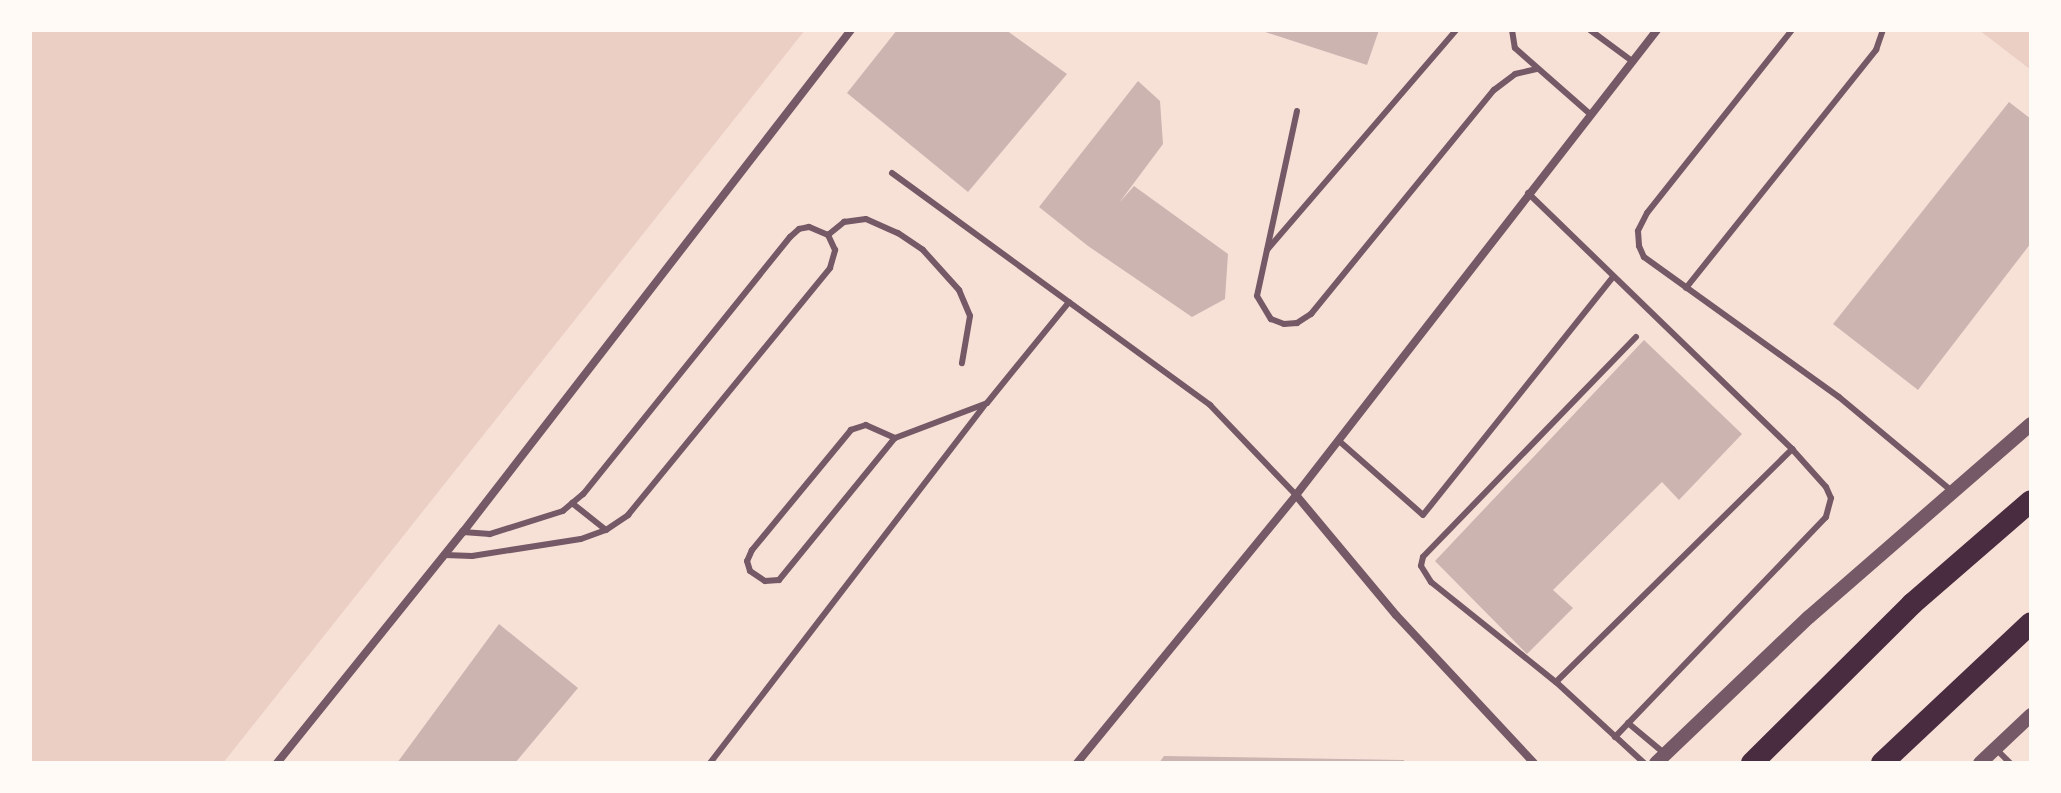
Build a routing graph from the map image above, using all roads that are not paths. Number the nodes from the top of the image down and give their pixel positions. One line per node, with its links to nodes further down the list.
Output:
1 (851, 30): 31 (street)
2 (1456, 30): 15 (lane)
3 (1512, 30): 9 (lane)
4 (1590, 30): 8 (lane)
5 (1657, 30): 8 (street)
6 (1792, 30): 17 (lane)
7 (1883, 30): 17 (lane)
8 (1632, 61): 11 (street)
9 (1536, 69): 11 (lane); 15 (lane)
10 (1297, 111): 15 (lane)
11 (1589, 113): 13 (street)
12 (892, 173): 18 (lane)
13 (1528, 193): 16 (lane); 24 (street)
14 (828, 235): 20 (lane); 29 (lane); 30 (lane)
15 (1265, 252)
16 (1612, 278): 24 (lane); 25 (lane)
17 (1686, 288): 26 (lane)
18 (1069, 302): 21 (lane); 27 (lane)
19 (1636, 337): 34 (lane)
20 (962, 363)
21 (987, 403): 23 (lane); 41 (lane)
22 (2031, 424): 26 (street)
23 (895, 438): 23 (lane)
24 (1338, 440): 27 (street)
25 (1792, 449): 34 (lane); 36 (lane)
26 (1952, 491): 39 (street)
27 (1296, 495): 42 (street); 43 (street)
28 (2031, 501): 45 (highway)
29 (572, 503): 30 (lane); 31 (lane)
30 (606, 530): 32 (lane)
31 (463, 532): 32 (street)
32 (445, 555): 40 (street)
33 (2031, 623): 46 (highway)
34 (1556, 682): 37 (lane)
35 (2031, 715): 38 (street)
36 (1628, 723): 37 (lane); 39 (lane)
37 (1615, 737): 44 (lane)
38 (1996, 749): 47 (street); 48 (lane)
39 (1660, 758)
40 (277, 763)
41 (710, 763)
42 (1077, 763)
43 (1534, 763)
44 (1644, 763)
45 (1752, 763)
46 (1882, 763)
47 (1980, 763)
48 (2010, 763)

